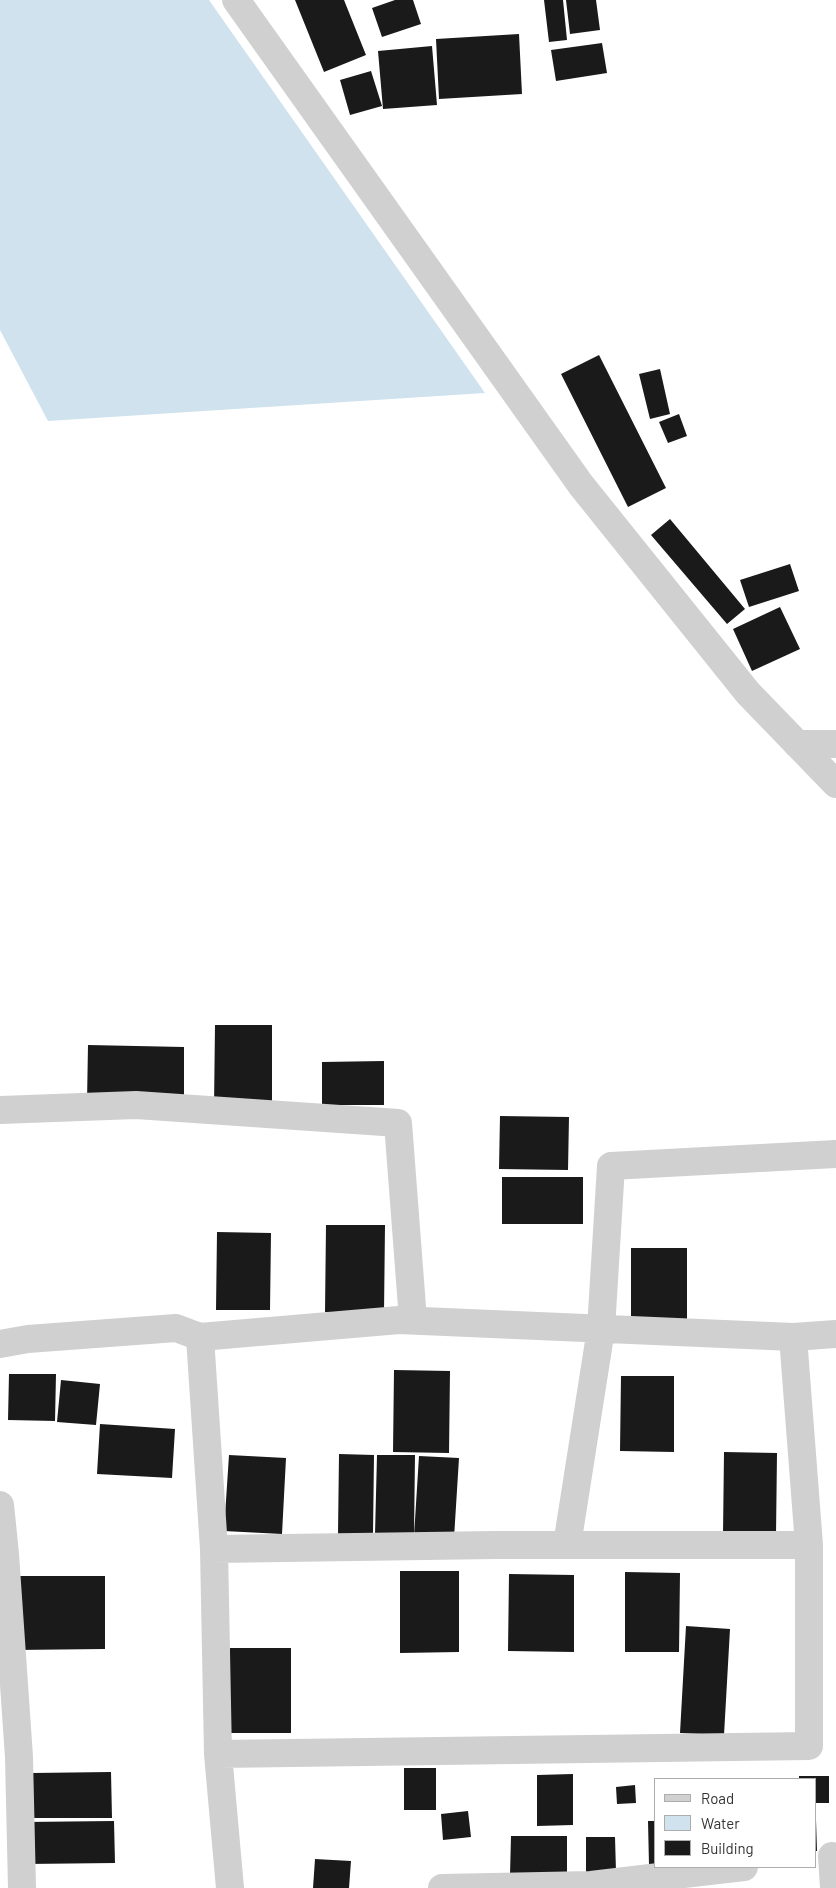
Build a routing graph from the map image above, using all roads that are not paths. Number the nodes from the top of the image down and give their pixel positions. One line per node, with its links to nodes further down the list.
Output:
1 (236, 0): 2 (street)
2 (797, 744): 3 (street); 4 (street)
3 (836, 744)
4 (836, 784)
5 (0, 1110): 7 (street)
6 (836, 1154): 8 (street)
7 (414, 1320): 8 (street); 10 (street)
8 (602, 1328): 11 (street); 14 (street)
9 (836, 1334): 11 (street)
10 (200, 1337): 12 (street); 16 (street)
11 (794, 1337): 15 (street)
12 (0, 1344)
13 (0, 1505): 17 (street)
14 (567, 1545): 15 (street); 16 (street)
15 (809, 1545): 18 (street)
16 (214, 1549): 18 (street)
17 (3, 1554): 19 (street)
18 (218, 1754): 24 (street)
19 (10, 1758): 23 (street)
20 (828, 1857): 26 (street)
21 (736, 1868): 22 (street)
22 (591, 1887): 25 (street)
23 (22, 1888)
24 (230, 1888)
25 (442, 1888)
26 (834, 1888)

